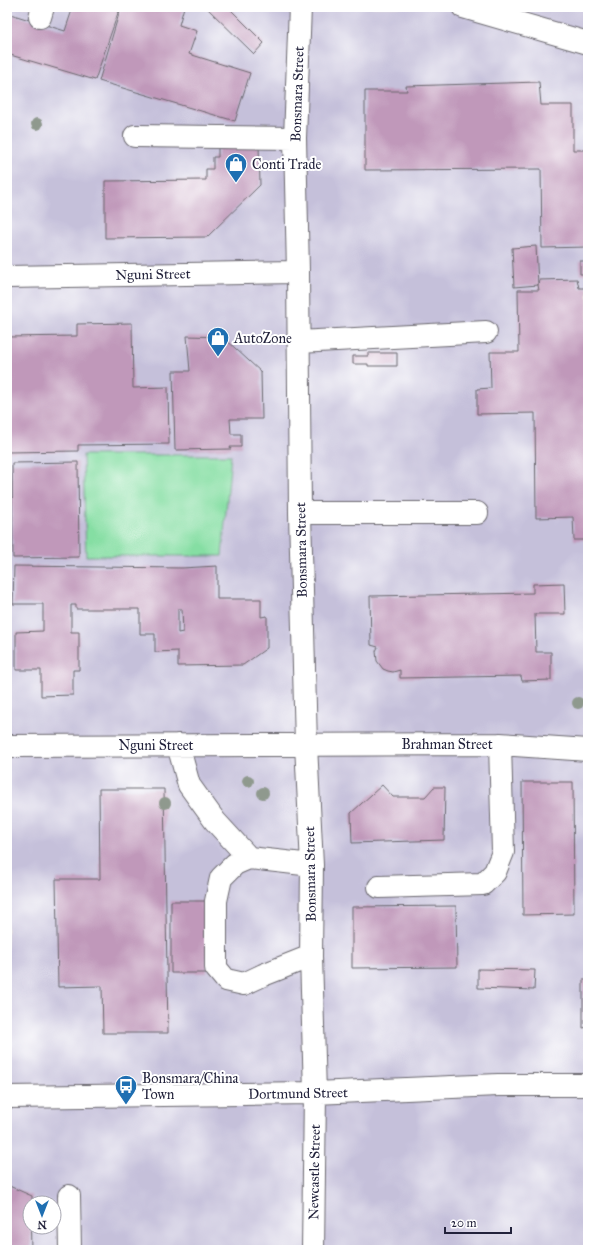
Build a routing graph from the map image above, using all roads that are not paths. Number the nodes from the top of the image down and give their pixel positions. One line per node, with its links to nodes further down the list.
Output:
1 (300, 7): 5 (street, Bonsmara Street)
2 (463, 7): 3 (street)
3 (588, 43)
4 (136, 136): 5 (street)
5 (295, 138): 6 (street, Bonsmara Street)
6 (298, 272): 7 (street, Nguni Street); 9 (street, Bonsmara Street)
7 (7, 277)
8 (486, 332): 9 (street)
9 (299, 342): 10 (street, Bonsmara Street)
10 (300, 513): 11 (street); 14 (street, Bonsmara Street)
11 (477, 513)
12 (178, 744): 14 (street, Nguni Street); 15 (street, Nguni Street); 17 (street)
13 (500, 744): 14 (street, Brahman Street); 16 (street, Brahman Street); 19 (street)
14 (306, 745): 18 (street, Bonsmara Street)
15 (7, 746)
16 (588, 750)
17 (250, 858): 18 (street); 20 (street)
18 (312, 865): 20 (street, Bonsmara Street)
19 (379, 887)
20 (311, 956): 22 (street, Bonsmara Street)
21 (588, 1085): 22 (street, Dortmund Street)
22 (315, 1093): 23 (street, Dortmund Street); 26 (street, Newcastle Street)
23 (7, 1097)
24 (69, 1196): 25 (street)
25 (70, 1250)
26 (313, 1250)

